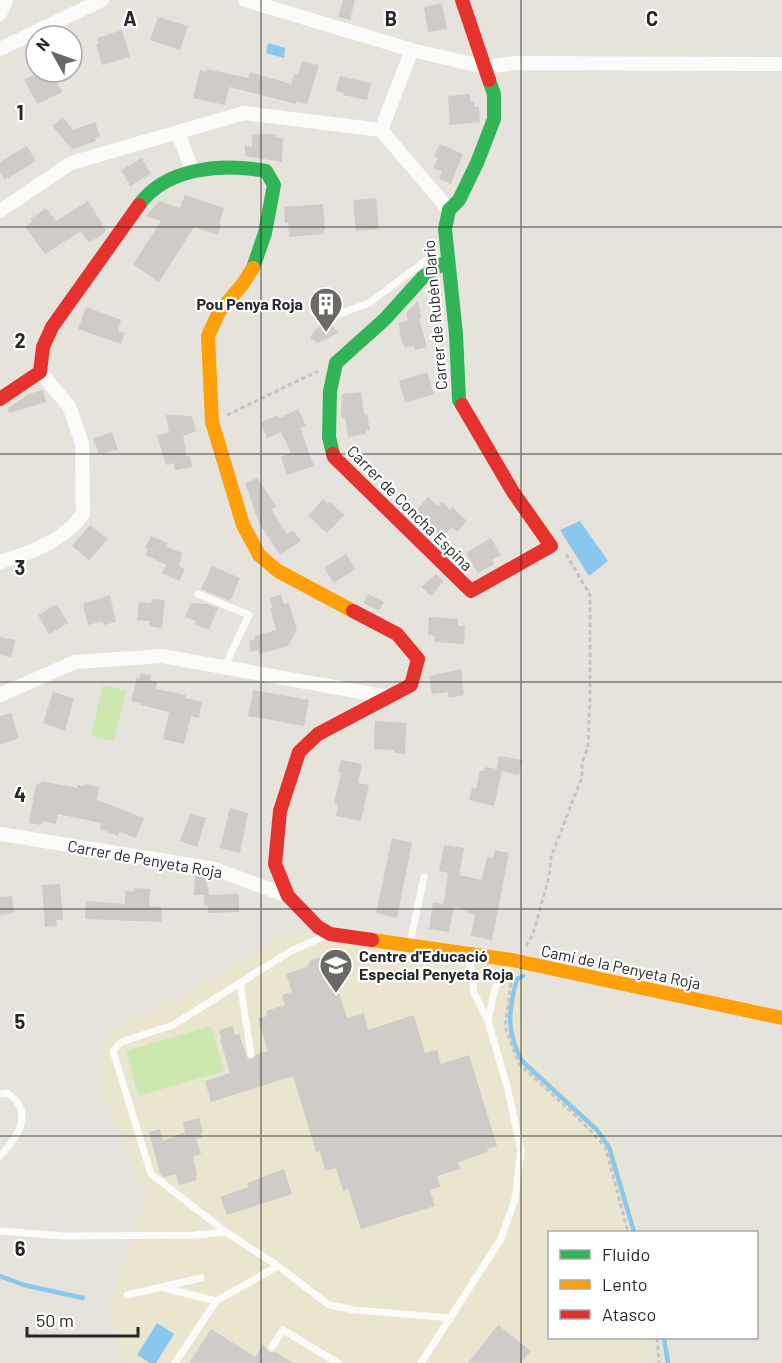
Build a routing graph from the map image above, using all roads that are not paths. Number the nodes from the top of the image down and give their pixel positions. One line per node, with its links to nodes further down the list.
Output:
1 (6, 0): 5 (street)
2 (102, 0): 6 (street)
3 (244, 0): 7 (street)
4 (462, 0): 9 (street, Carrer de Rubén Darío)
5 (0, 14)
6 (0, 48)
7 (412, 50): 9 (street); 10 (street)
8 (782, 64): 9 (street)
9 (485, 67): 13 (street, Carrer de Rubén Darío)
10 (381, 130): 11 (street); 13 (street)
11 (178, 133): 12 (street); 14 (street)
12 (193, 172): 17 (street); 24 (street)
13 (449, 210): 15 (street, Carrer de Rubén Darío)
14 (0, 211)
15 (448, 260): 16 (lane); 19 (street, Carrer de Rubén Darío); 19 (street, Carrer de Concha Espina)
16 (331, 317)
17 (40, 372): 18 (street); 20 (street)
18 (0, 399)
19 (550, 546)
20 (0, 562)
21 (198, 594): 22 (lane)
22 (224, 668): 23 (street); 24 (street)
23 (0, 695)
24 (390, 697): 27 (street)
25 (0, 834): 27 (street, Carrer de Penyeta Roja)
26 (424, 877): 29 (lane)
27 (288, 896): 28 (street)
28 (330, 934): 29 (street, Camí de la Penyeta Roja); 32 (lane)
29 (410, 945): 30 (street, Camí de la Penyeta Roja)
30 (469, 954): 31 (street, Camí de la Penyeta Roja); 34 (lane)
31 (512, 960): 33 (street, Camí de la Penyeta Roja); 34 (lane)
32 (240, 983): 35 (lane); 39 (lane)
33 (782, 1018)
34 (488, 1021): 45 (lane)
35 (251, 1054)
36 (0, 1094): 37 (lane)
37 (0, 1156)
38 (0, 1231): 39 (lane)
39 (226, 1232): 40 (lane)
40 (278, 1266): 44 (lane); 45 (lane)
41 (201, 1278): 42 (lane)
42 (162, 1287): 43 (lane); 44 (lane)
43 (127, 1295)
44 (216, 1301): 47 (lane)
45 (451, 1318): 49 (lane)
46 (272, 1347): 48 (lane)
47 (176, 1363)
48 (338, 1363)
49 (422, 1363)

